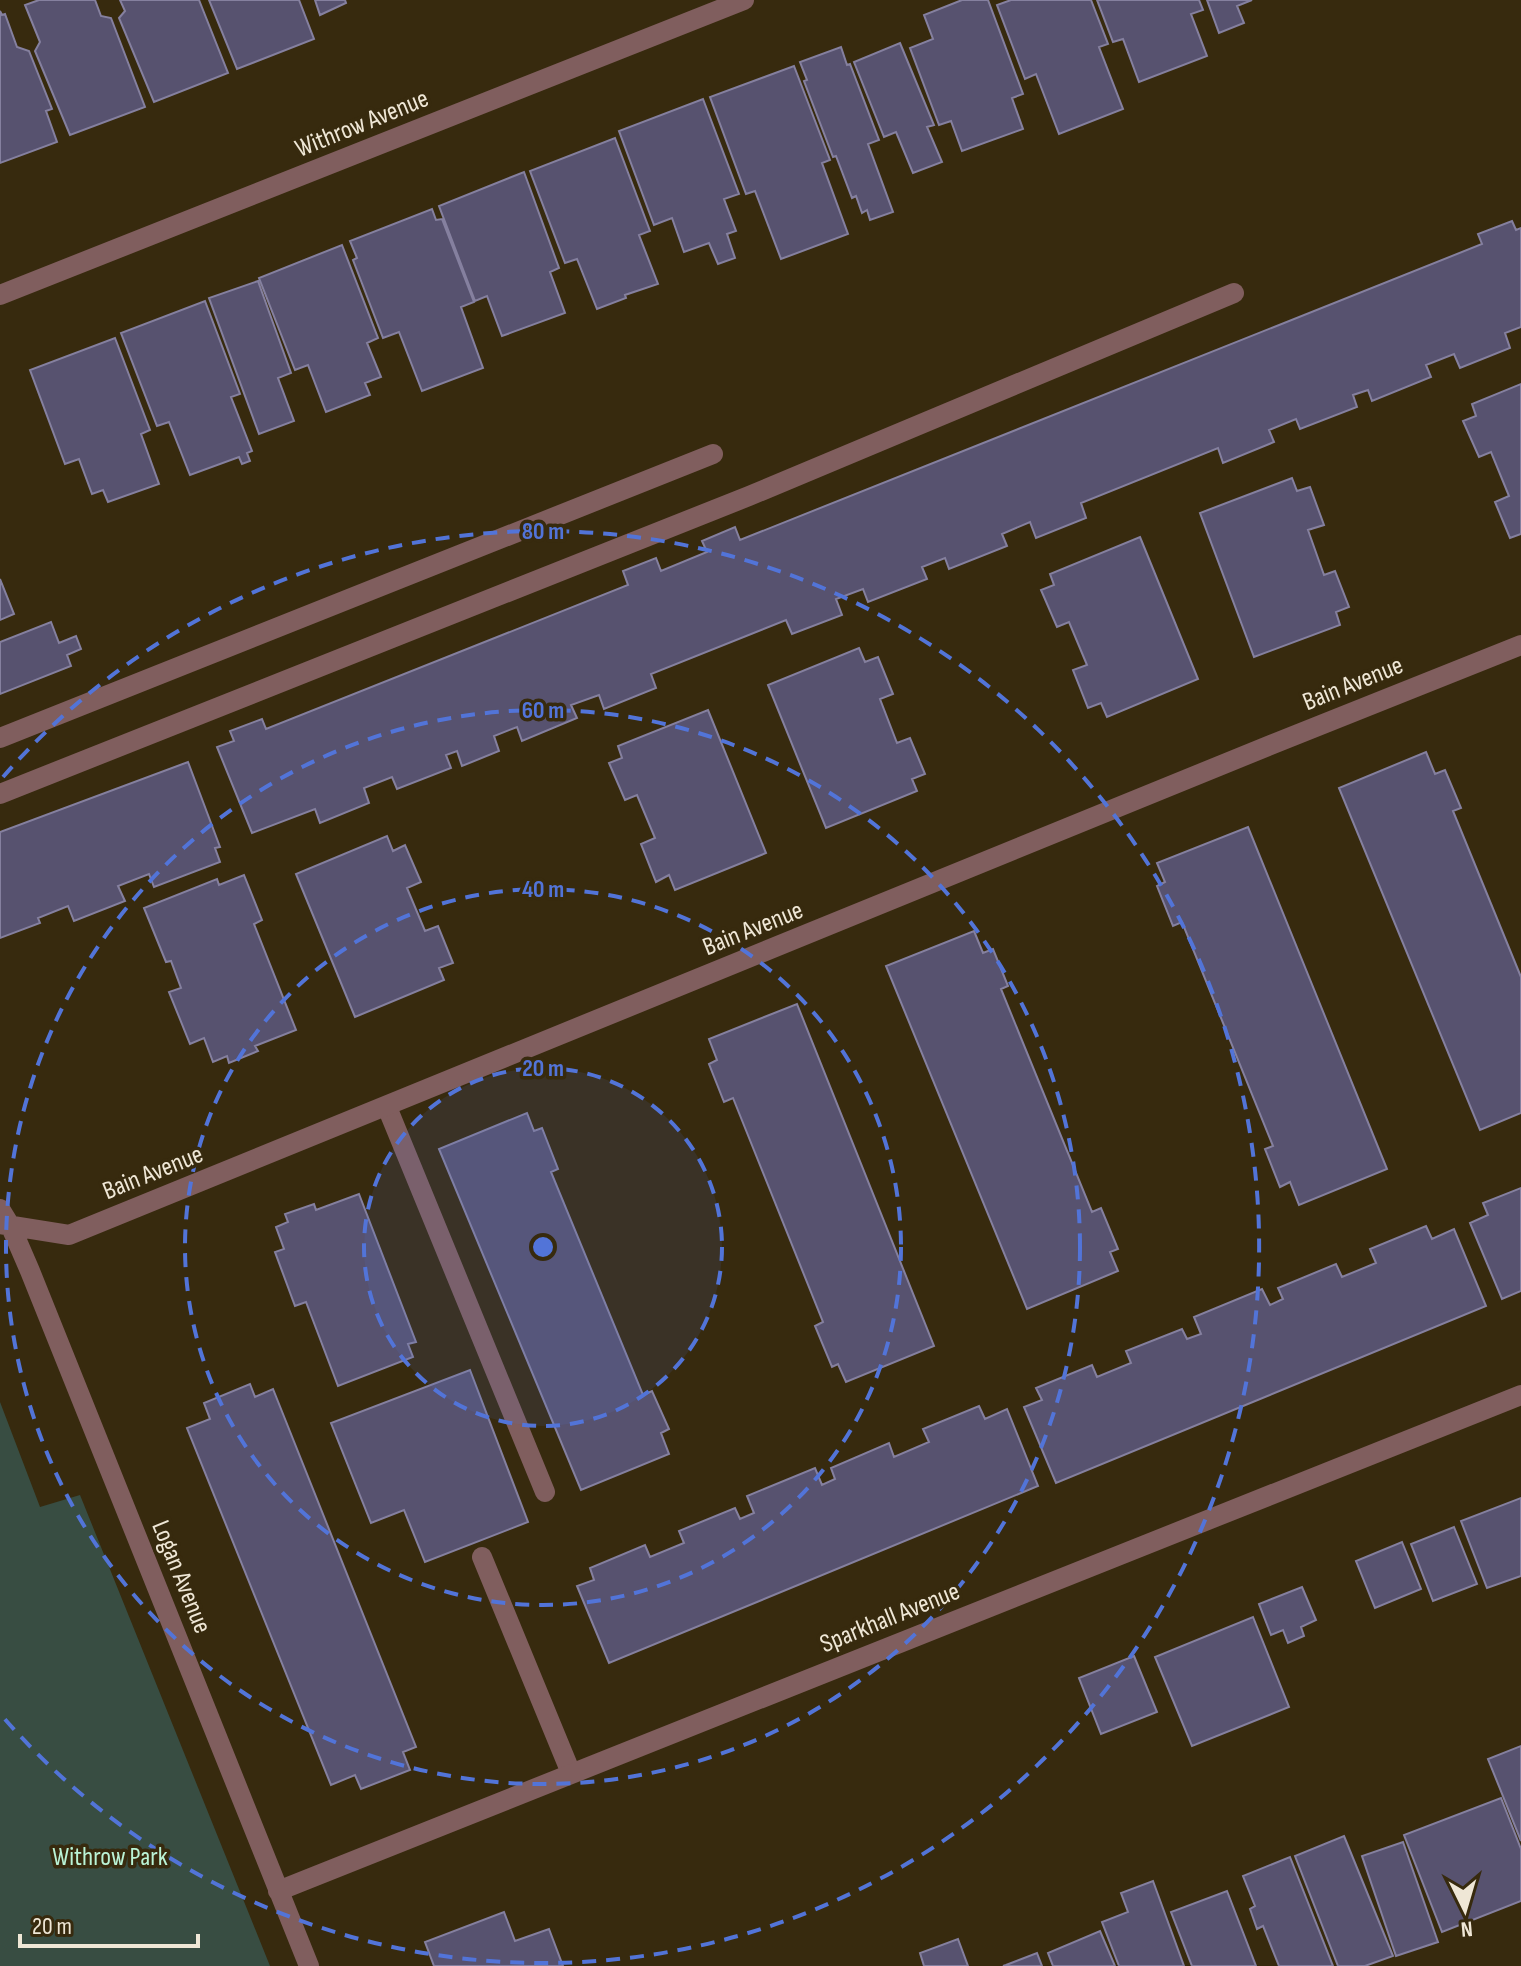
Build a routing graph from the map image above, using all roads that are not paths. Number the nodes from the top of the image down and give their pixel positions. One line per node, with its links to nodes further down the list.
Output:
1 (744, 0): 3 (street, Withrow Avenue)
2 (1234, 293): 7 (street)
3 (0, 295)
4 (713, 454): 6 (street)
5 (1521, 645): 8 (street, Bain Avenue)
6 (0, 738)
7 (0, 794)
8 (387, 1107): 9 (street, Bain Avenue); 11 (street)
9 (4, 1220): 14 (street, Logan Avenue)
10 (1521, 1395): 13 (street, Sparkhall Avenue)
11 (545, 1492)
12 (482, 1557): 13 (street)
13 (571, 1773): 14 (street, Sparkhall Avenue)
14 (278, 1891): 15 (street, Logan Avenue)
15 (309, 1966)

